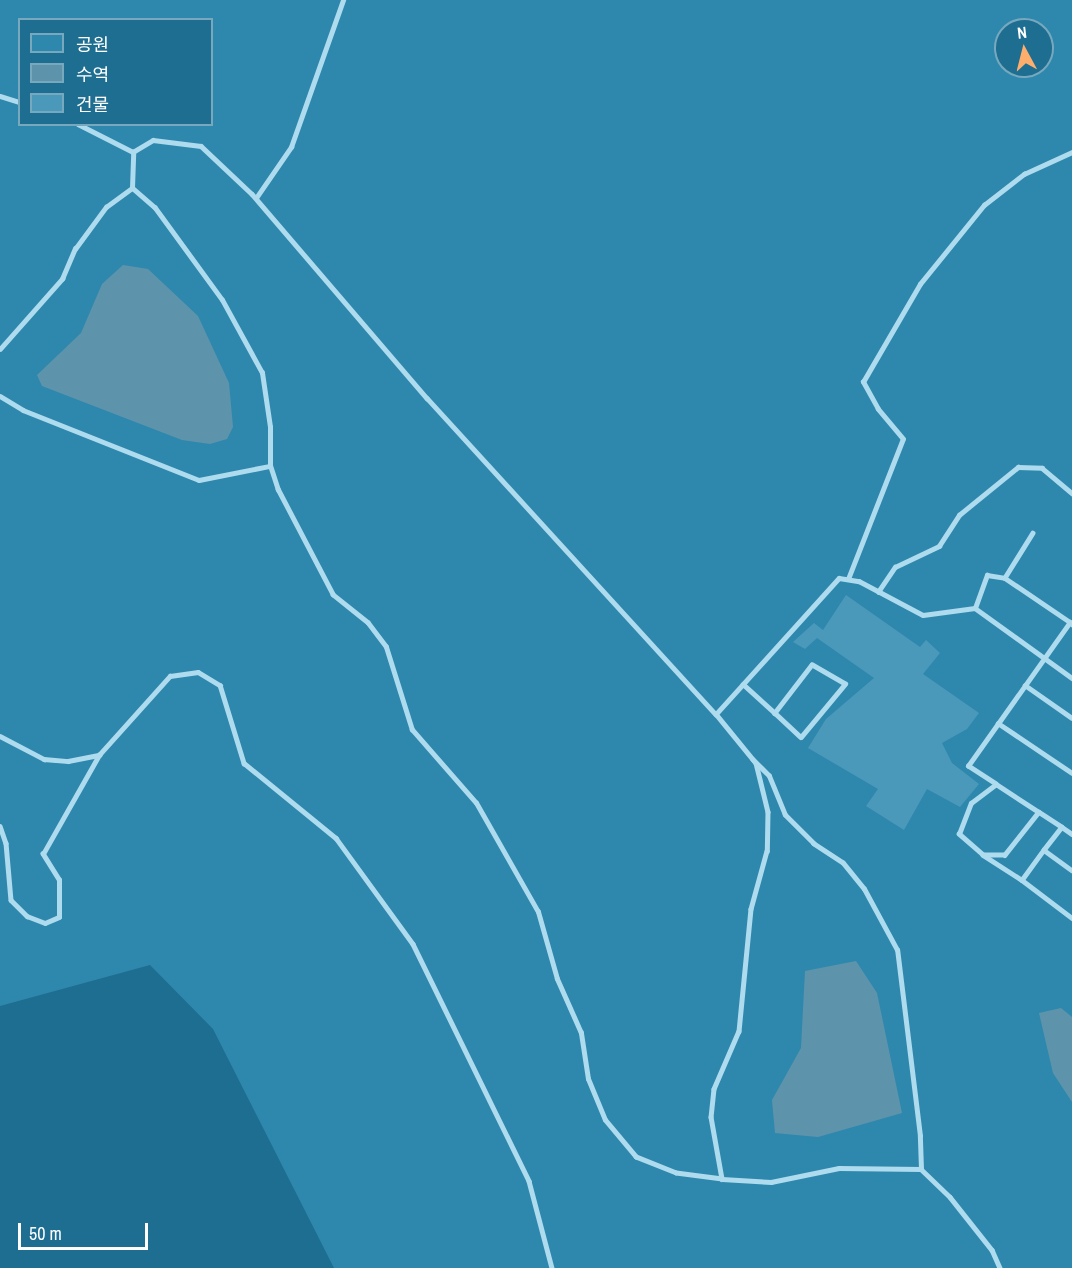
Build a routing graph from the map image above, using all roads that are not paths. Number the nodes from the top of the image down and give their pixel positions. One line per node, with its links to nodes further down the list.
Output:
1 (343, 0): 8 (lane)
2 (0, 96): 3 (lane)
3 (18, 101)
4 (82, 126): 5 (lane)
5 (133, 153): 7 (lane); 8 (lane)
6 (1072, 153): 15 (lane)
7 (132, 188): 9 (lane); 11 (lane)
8 (255, 198): 24 (lane)
9 (0, 349)
10 (0, 396): 11 (lane)
11 (270, 465): 42 (lane)
12 (1072, 493): 16 (lane)
13 (1034, 533): 14 (lane)
14 (1005, 578): 17 (lane); 18 (lane)
15 (848, 579): 16 (lane); 21 (lane)
16 (878, 592): 17 (lane)
17 (975, 608): 19 (lane)
18 (1071, 623): 19 (lane)
19 (1044, 658): 20 (lane); 22 (lane)
20 (1072, 678)
21 (743, 684): 23 (lane); 24 (lane)
22 (1025, 685): 25 (lane); 26 (lane)
23 (775, 713): 23 (lane)
24 (716, 714): 29 (lane)
25 (1072, 718)
26 (998, 723): 30 (lane); 31 (lane)
27 (0, 736): 28 (lane)
28 (99, 755): 33 (lane); 43 (lane)
29 (753, 760): 41 (lane); 42 (lane)
30 (1071, 770)
31 (996, 784): 32 (lane); 37 (lane)
32 (1039, 812): 34 (lane); 37 (lane)
33 (0, 826)
34 (1062, 827): 35 (lane); 36 (lane)
35 (1072, 834)
36 (1044, 850): 38 (lane); 39 (lane)
37 (983, 855): 39 (lane)
38 (1072, 870)
39 (1022, 880): 40 (lane)
40 (1072, 918)
41 (921, 1169): 42 (lane); 44 (lane)
42 (722, 1179)
43 (552, 1268)
44 (1000, 1268)

